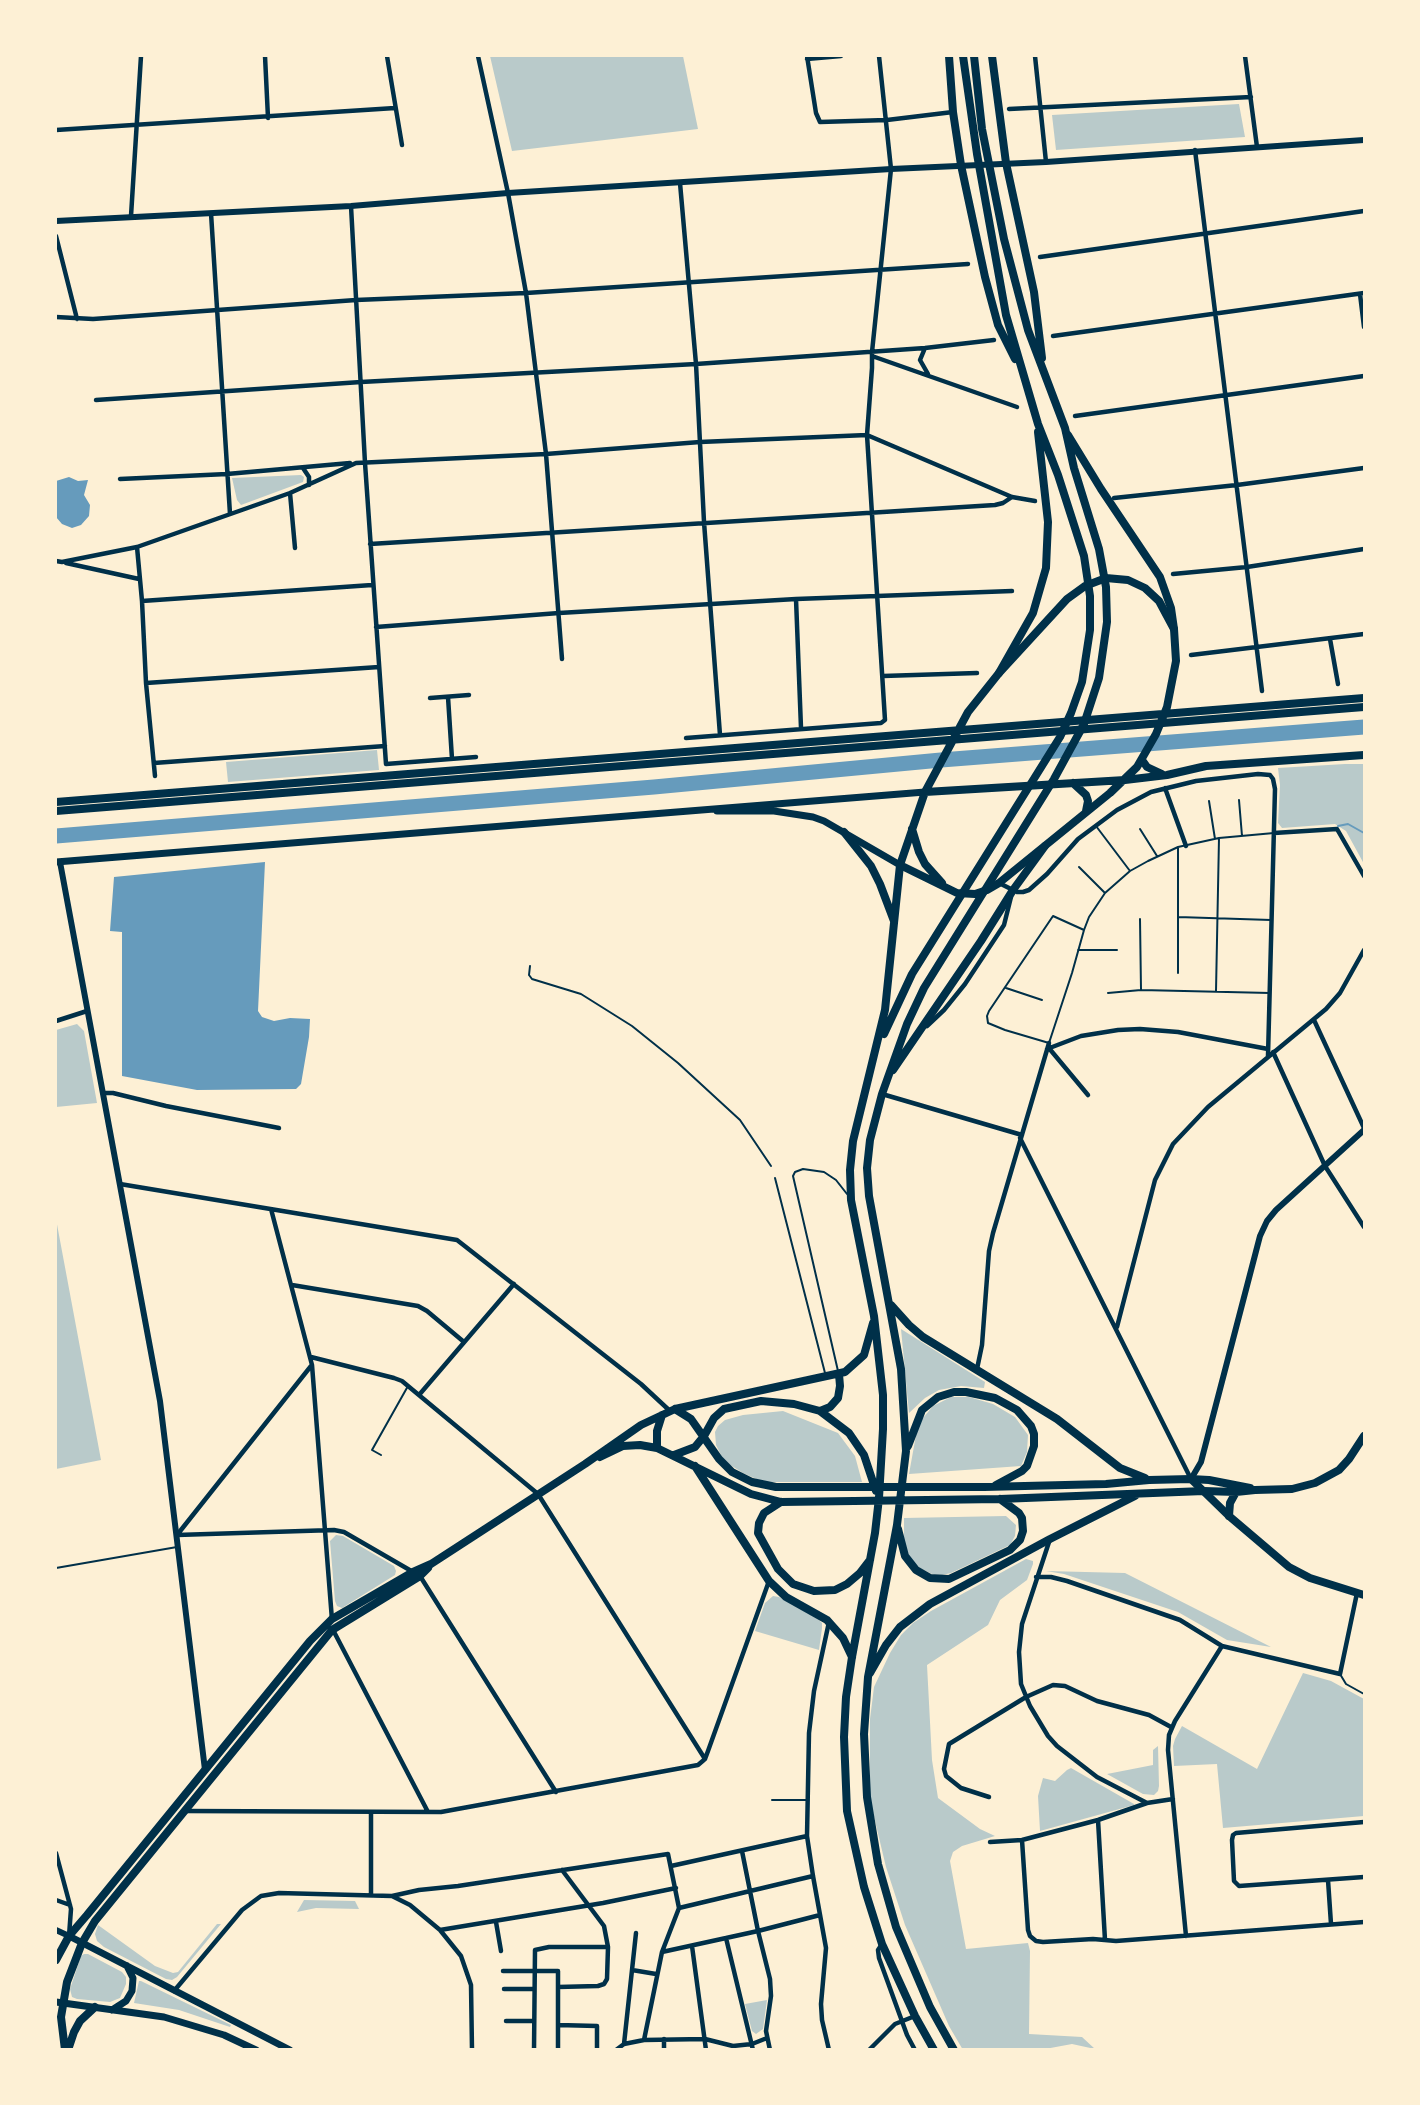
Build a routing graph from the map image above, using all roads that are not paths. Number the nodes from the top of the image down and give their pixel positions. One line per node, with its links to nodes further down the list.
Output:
1 (141, 56): 21 (street)
2 (265, 56): 19 (street)
3 (387, 56): 15 (street)
4 (478, 56): 32 (street)
5 (841, 56): 13 (street)
6 (879, 56): 20 (street)
7 (949, 56): 18 (main road)
8 (963, 56): 62 (main road)
9 (974, 56): 58 (main road)
10 (992, 56): 28 (main road)
11 (1035, 56): 16 (street)
12 (1245, 56): 14 (street)
13 (807, 57): 20 (street)
14 (1251, 97): 16 (street); 25 (street)
15 (395, 108): 19 (street); 24 (street)
16 (1040, 108): 17 (street); 27 (street)
17 (1009, 109)
18 (953, 112): 20 (street); 29 (main road)
19 (268, 118): 21 (street)
20 (887, 120): 30 (street)
21 (137, 125): 22 (street); 36 (street)
22 (56, 130)
23 (1365, 140): 25 (street)
24 (402, 145)
25 (1257, 147): 26 (street)
26 (1195, 150): 27 (street); 38 (street)
27 (1046, 162): 28 (street)
28 (1003, 163): 29 (street); 58 (main road)
29 (965, 165): 30 (street); 62 (main road)
30 (891, 169): 31 (street); 42 (street)
31 (680, 183): 32 (street); 43 (street)
32 (508, 194): 33 (street); 44 (street)
33 (351, 206): 35 (street); 46 (street)
34 (1365, 212): 38 (street)
35 (211, 213): 36 (street); 47 (street)
36 (131, 216): 37 (street)
37 (56, 221)
38 (1206, 233): 40 (street); 48 (street)
39 (56, 236): 50 (street)
40 (1040, 257)
41 (969, 264): 42 (street)
42 (881, 269): 43 (street); 55 (street)
43 (689, 282): 44 (street); 56 (street)
44 (526, 293): 46 (street); 57 (street)
45 (1362, 294): 48 (street); 51 (street)
46 (356, 300): 47 (street); 61 (street)
47 (217, 309): 50 (street); 63 (street)
48 (1215, 314): 52 (street); 64 (street)
49 (56, 317): 50 (street)
50 (77, 320)
51 (1365, 327)
52 (1053, 336)
53 (994, 340): 54 (street)
54 (925, 348): 55 (street); 59 (street)
55 (872, 354): 56 (street); 59 (street); 70 (street)
56 (696, 364): 57 (street); 71 (street)
57 (535, 373): 61 (street); 72 (street)
58 (1044, 373): 69 (main road)
59 (928, 374): 66 (street)
60 (1365, 376): 64 (street)
61 (361, 382): 63 (street); 74 (street)
62 (1027, 382): 68 (main road)
63 (221, 391): 65 (street); 77 (street)
64 (1225, 395): 67 (street); 80 (street)
65 (96, 400)
66 (1017, 407)
67 (1076, 416)
68 (1038, 424): 113 (main road); 191 (main road)
69 (1065, 428): 105 (main road); 193 (main road)
70 (867, 435): 71 (street); 82 (street); 85 (street)
71 (700, 442): 72 (street); 87 (street)
72 (546, 454): 74 (street); 88 (street)
73 (356, 463): 74 (street); 75 (street); 79 (street)
74 (364, 463): 89 (street)
75 (303, 468): 77 (street); 79 (street)
76 (1365, 468): 80 (street)
77 (227, 474): 78 (street); 86 (street)
78 (120, 479)
79 (309, 485): 81 (street)
80 (1236, 485): 83 (street); 94 (street)
81 (290, 493): 86 (street); 91 (street)
82 (1012, 497): 84 (street); 85 (street)
83 (1114, 498)
84 (1035, 501)
85 (872, 513): 87 (street); 99 (street)
86 (230, 514): 90 (street)
87 (704, 522): 88 (street); 102 (street)
88 (552, 532): 89 (street); 103 (street)
89 (370, 544): 97 (street)
90 (137, 547): 93 (street); 96 (street)
91 (295, 548)
92 (1365, 549): 94 (street)
93 (58, 562): 96 (street)
94 (1247, 567): 95 (street); 108 (street)
95 (1173, 574)
96 (140, 579): 101 (street)
97 (372, 585): 101 (street); 104 (street)
98 (1012, 591): 99 (street)
99 (878, 594): 100 (street); 114 (street)
100 (796, 599): 102 (street); 125 (street)
101 (142, 601): 115 (street)
102 (710, 605): 103 (street); 127 (street)
103 (559, 613): 104 (street); 110 (street)
104 (376, 627): 111 (street)
105 (1174, 629): 113 (main road); 123 (main road)
106 (1365, 633): 107 (street)
107 (1330, 639): 108 (street); 116 (street)
108 (1257, 648): 109 (street); 117 (street)
109 (1191, 655)
110 (562, 659)
111 (379, 666): 115 (street); 130 (street)
112 (977, 672): 114 (street)
113 (999, 673): 126 (main road)
114 (883, 676): 125 (street)
115 (146, 683): 135 (street)
116 (1338, 684)
117 (1262, 691)
118 (469, 695): 119 (street)
119 (448, 697): 120 (street); 133 (street)
120 (430, 698)
121 (1365, 698): 123 (main road)
122 (1365, 707): 124 (main road)
123 (1165, 713): 124 (main road); 126 (main road)
124 (1161, 722): 129 (main road); 134 (main road)
125 (801, 728): 127 (street)
126 (957, 730): 129 (main road); 144 (main road)
127 (720, 735): 128 (street)
128 (686, 738)
129 (952, 740): 141 (main road); 147 (main road)
130 (385, 746): 133 (street); 135 (street)
131 (1365, 755): 136 (main road)
132 (476, 757): 133 (street)
133 (452, 759)
134 (1143, 759): 136 (main road); 138 (main road)
135 (153, 763): 137 (street)
136 (1167, 775): 138 (main road)
137 (155, 776)
138 (1125, 780): 139 (main road); 149 (main road)
139 (1073, 783): 141 (main road); 149 (main road)
140 (1165, 788): 150 (street); 154 (street); 158 (street)
141 (925, 792): 145 (main road); 151 (main road)
142 (1239, 800): 155 (lane)
143 (1209, 801): 156 (lane)
144 (56, 802)
145 (792, 802): 146 (main road); 148 (main road)
146 (702, 810): 148 (main road); 161 (main road)
147 (56, 811)
148 (774, 811): 153 (main road)
149 (1086, 813): 157 (main road)
150 (1096, 826): 164 (lane); 168 (street)
151 (911, 828): 162 (main road); 167 (main road)
152 (1140, 829): 160 (lane)
153 (844, 832): 162 (main road); 174 (main road)
154 (1274, 833): 155 (lane); 165 (street); 173 (street)
155 (1242, 836): 156 (lane)
156 (1217, 838): 158 (lane); 171 (lane)
157 (1045, 846): 166 (main road); 168 (main road)
158 (1186, 846): 159 (lane)
159 (1178, 847): 160 (lane); 170 (lane)
160 (1157, 856): 164 (lane)
161 (58, 862): 187 (street)
162 (900, 865): 167 (main road); 174 (main road)
163 (1079, 867): 169 (lane)
164 (1130, 871): 169 (lane)
165 (1365, 876)
166 (999, 883): 167 (main road); 168 (street)
167 (947, 889)
168 (1013, 890): 193 (main road)
169 (1105, 893): 175 (lane)
170 (1179, 916): 171 (lane); 180 (lane)
171 (1217, 918): 173 (lane); 183 (lane)
172 (1140, 919): 182 (lane)
173 (1271, 920): 185 (street)
174 (895, 925): 191 (main road)
175 (1083, 930): 176 (lane); 181 (lane)
176 (1078, 950): 177 (lane); 190 (lane)
177 (1118, 950)
178 (1365, 951): 188 (street)
179 (530, 966): 200 (lane)
180 (1179, 973)
181 (1006, 988): 186 (lane); 190 (lane)
182 (1141, 990): 183 (lane); 184 (lane)
183 (1216, 991): 185 (lane)
184 (1108, 993)
185 (1270, 993): 192 (street)
186 (1042, 1000)
187 (87, 1011): 189 (street); 194 (street)
188 (1314, 1020): 192 (street); 198 (street)
189 (56, 1022)
190 (1048, 1046): 192 (street); 196 (street); 199 (street)
191 (876, 1052): 204 (main road)
192 (1270, 1052): 201 (street); 211 (street)
193 (887, 1079): 195 (main road)
194 (103, 1093): 197 (street); 203 (street)
195 (882, 1094): 199 (street); 209 (main road)
196 (1088, 1095)
197 (279, 1128)
198 (1365, 1129): 201 (street)
199 (1021, 1136): 211 (street); 215 (street)
200 (771, 1166)
201 (1326, 1166): 206 (street); 230 (street)
202 (775, 1178): 217 (lane)
203 (120, 1184): 205 (street); 244 (street)
204 (851, 1200): 210 (main road); 216 (lane)
205 (271, 1209): 207 (street); 208 (street)
206 (1365, 1227)
207 (514, 1284): 212 (street); 221 (street)
208 (292, 1285): 212 (street); 213 (street)
209 (889, 1304): 215 (main road); 225 (main road)
210 (874, 1316): 216 (main road); 238 (main road)
211 (1117, 1327): 230 (street)
212 (464, 1342): 219 (street)
213 (311, 1357): 214 (street); 218 (street)
214 (312, 1365): 243 (street); 244 (street)
215 (977, 1369): 231 (main road)
216 (839, 1374): 217 (main road); 220 (main road)
217 (826, 1376): 221 (main road)
218 (408, 1386): 219 (street); 226 (lane)
219 (419, 1395): 236 (street)
220 (820, 1411): 222 (main road); 238 (main road)
221 (669, 1412): 222 (main road); 224 (main road); 228 (main road)
222 (704, 1436): 227 (main road); 232 (main road)
223 (1365, 1437): 233 (main road)
224 (657, 1448): 227 (main road); 228 (main road)
225 (906, 1451): 232 (main road); 242 (main road)
226 (381, 1455)
227 (674, 1455): 229 (main road)
228 (585, 1464): 236 (main road)
229 (694, 1465): 240 (main road); 251 (main road)
230 (1191, 1479): 231 (main road); 233 (main road); 234 (main road)
231 (1149, 1480): 232 (main road)
232 (988, 1487)
233 (1255, 1490): 235 (main road)
234 (1203, 1491): 235 (main road); 237 (main road); 241 (main road)
235 (1236, 1492): 241 (main road)
236 (538, 1494): 249 (main road); 263 (street)
237 (1138, 1495): 239 (main road); 245 (main road)
238 (879, 1498): 247 (main road)
239 (1000, 1499): 240 (main road); 242 (main road)
240 (781, 1502): 247 (main road)
241 (1229, 1515): 252 (main road)
242 (897, 1525): 259 (main road)
243 (326, 1530): 244 (street); 249 (street); 253 (street)
244 (177, 1535): 246 (street)
245 (1050, 1539): 250 (street); 259 (main road)
246 (178, 1547): 248 (lane); 264 (street)
247 (871, 1559): 257 (main road)
248 (56, 1568)
249 (416, 1574): 253 (main road); 255 (main road); 266 (street)
250 (1036, 1576): 256 (street); 261 (street)
251 (769, 1581): 254 (main road); 263 (street)
252 (1361, 1594): 258 (street)
253 (332, 1619): 255 (street); 264 (main road)
254 (829, 1622): 257 (main road); 270 (street)
255 (332, 1630): 265 (main road); 273 (street)
256 (1222, 1646): 258 (street); 262 (street)
257 (852, 1657): 308 (main road)
258 (1340, 1674): 260 (lane)
259 (868, 1677): 356 (main road)
260 (1365, 1694)
261 (1026, 1697): 262 (street); 267 (street); 271 (street)
262 (1171, 1727): 268 (street)
263 (705, 1759): 266 (street)
264 (205, 1770): 265 (main road); 303 (main road)
265 (203, 1787): 272 (main road)
266 (556, 1792): 273 (street)
267 (989, 1797)
268 (1173, 1799): 271 (street); 304 (street)
269 (772, 1800): 270 (lane)
270 (808, 1800): 277 (street)
271 (1147, 1803): 275 (street)
272 (184, 1811): 274 (street); 307 (main road)
273 (428, 1812): 274 (street)
274 (371, 1813): 289 (street)
275 (1098, 1820): 278 (street); 306 (street)
276 (1365, 1822): 286 (street)
277 (807, 1836): 280 (street); 284 (street)
278 (1022, 1840): 279 (street); 306 (street)
279 (990, 1842)
280 (742, 1851): 282 (street); 288 (street)
281 (56, 1853): 292 (street)
282 (671, 1866): 283 (street); 287 (street)
283 (562, 1870): 290 (street); 293 (street)
284 (813, 1876): 288 (street); 295 (street)
285 (1365, 1877): 286 (street)
286 (1328, 1880): 298 (street)
287 (676, 1888): 293 (street); 294 (street)
288 (750, 1892): 294 (street); 301 (street)
289 (371, 1895): 290 (street); 322 (street)
290 (392, 1896): 300 (street)
291 (56, 1900): 292 (street)
292 (70, 1905): 303 (street)
293 (589, 1905): 296 (street); 310 (street)
294 (679, 1908): 312 (street)
295 (820, 1915): 301 (street); 351 (street)
296 (496, 1922): 300 (street); 311 (street)
297 (1365, 1922): 298 (street)
298 (1331, 1924): 304 (street)
299 (56, 1930): 303 (street)
300 (440, 1930): 342 (street)
301 (758, 1931): 305 (street); 332 (street)
302 (636, 1933): 315 (street)
303 (69, 1936): 307 (main road); 313 (main road)
304 (1186, 1936): 306 (street)
305 (726, 1938): 309 (street); 338 (street)
306 (1105, 1940)
307 (82, 1943): 314 (main road); 323 (main road)
308 (882, 1944): 326 (main road); 329 (street)
309 (692, 1946): 312 (street); 331 (street)
310 (608, 1947): 317 (street); 319 (street)
311 (501, 1951)
312 (662, 1952): 318 (street)
313 (56, 1960)
314 (127, 1966): 322 (main road); 325 (main road)
315 (632, 1970): 318 (street); 337 (street)
316 (503, 1971): 317 (street)
317 (534, 1971): 319 (street); 321 (street)
318 (656, 1974): 334 (street)
319 (558, 1987): 330 (street)
320 (504, 1989): 321 (street)
321 (534, 1989): 328 (street)
322 (174, 1991): 341 (main road)
323 (59, 2003): 324 (main road); 339 (main road)
324 (95, 2007): 325 (main road); 339 (main road)
325 (112, 2010): 340 (main road)
326 (915, 2016): 329 (street); 355 (main road)
327 (506, 2021): 328 (street)
328 (534, 2021): 343 (street)
329 (902, 2021): 336 (street); 354 (street)
330 (558, 2025): 344 (street); 345 (street)
331 (705, 2038): 333 (street); 338 (street); 349 (street)
332 (767, 2038): 338 (street); 350 (street)
333 (664, 2039): 334 (street); 348 (street)
334 (644, 2040): 335 (street)
335 (631, 2042): 337 (street); 347 (street)
336 (876, 2043): 352 (street); 353 (street)
337 (624, 2044): 346 (street)
338 (752, 2047)
339 (67, 2049)
340 (256, 2049)
341 (290, 2049)
342 (472, 2049)
343 (534, 2049)
344 (558, 2049)
345 (597, 2049)
346 (616, 2049)
347 (630, 2049)
348 (664, 2049)
349 (706, 2049)
350 (770, 2049)
351 (829, 2049)
352 (869, 2049)
353 (879, 2049)
354 (915, 2049)
355 (934, 2049)
356 (954, 2049)

